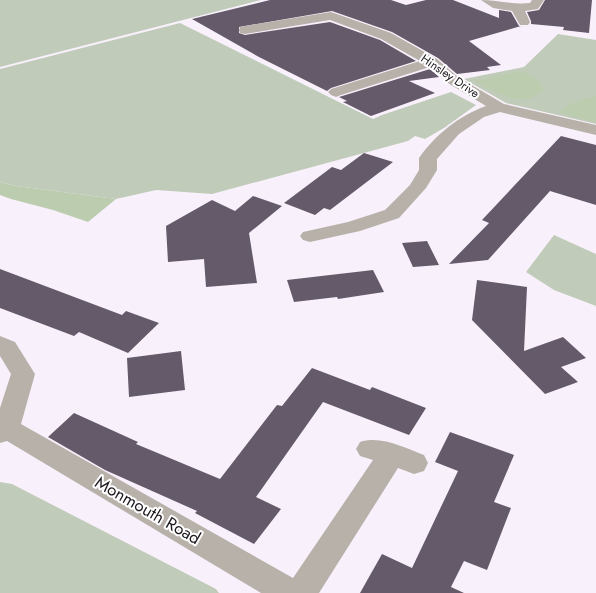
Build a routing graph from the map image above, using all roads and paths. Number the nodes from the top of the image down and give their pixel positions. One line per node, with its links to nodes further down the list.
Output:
1 (486, 0): 3 (street)
2 (538, 0): 3 (street)
3 (517, 8): 4 (street)
4 (524, 22)
5 (245, 30): 6 (street, Hinsley Drive)
6 (432, 62): 7 (street); 8 (street, Hinsley Drive)
7 (336, 92)
8 (499, 106): 9 (street, Hinsley Drive); 10 (street)
9 (596, 130)
10 (310, 236)
11 (0, 344): 12 (street)
12 (3, 430): 14 (street, Monmouth Road)
13 (392, 456): 15 (street)
14 (289, 593)
15 (301, 593)

